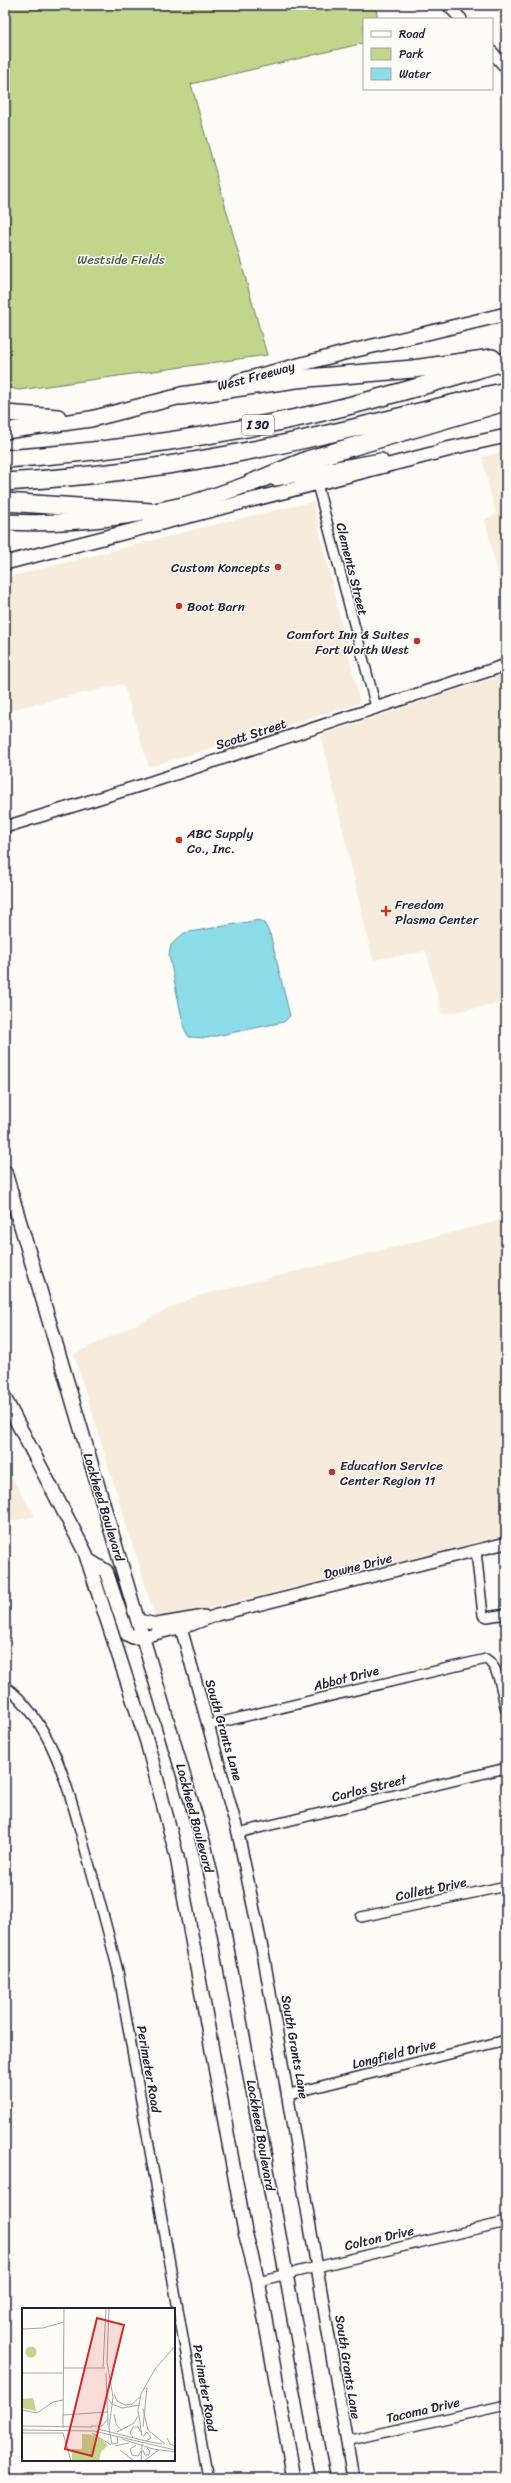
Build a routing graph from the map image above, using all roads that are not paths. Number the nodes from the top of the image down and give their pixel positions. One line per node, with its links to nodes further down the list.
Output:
1 (448, 5): 2 (street)
2 (460, 18)
3 (493, 53): 4 (street)
4 (506, 68)
5 (506, 314): 9 (main road, West Freeway)
6 (506, 358): 9 (highway)
7 (506, 362): 16 (highway, I 30)
8 (506, 391): 17 (highway, I 30)
9 (181, 396): 12 (main road, West Freeway)
10 (506, 402): 18 (highway)
11 (5, 413): 12 (main road)
12 (91, 419): 13 (main road, West Freeway)
13 (5, 431)
14 (506, 436): 15 (main road)
15 (450, 449): 18 (main road); 19 (main road)
16 (5, 459)
17 (5, 482)
18 (249, 484): 21 (main road)
19 (317, 484): 23 (main road); 25 (street, Clements Street)
20 (5, 502): 21 (highway)
21 (151, 512): 22 (main road)
22 (5, 522)
23 (5, 563)
24 (506, 665): 25 (street, Scott Street)
25 (376, 707): 26 (street, Scott Street)
26 (5, 827)
27 (5, 1172): 34 (main road, Lockheed Boulevard)
28 (5, 1399): 31 (main road, Lockheed Boulevard)
29 (506, 1544): 30 (street, Downe Drive)
30 (476, 1551): 32 (street); 33 (street, Downe Drive)
31 (88, 1560): 36 (main road); 50 (main road, Lockheed Boulevard)
32 (506, 1614)
33 (217, 1615): 34 (street, Downe Drive); 35 (street, Downe Drive)
34 (138, 1620): 36 (main road, Lockheed Boulevard)
35 (181, 1628): 36 (street, Downe Drive); 40 (street, South Grants Lane)
36 (143, 1637): 49 (main road, Lockheed Boulevard)
37 (5, 1686): 53 (street, Perimeter Road)
38 (504, 1697): 39 (street); 40 (street, Abbot Drive)
39 (506, 1710)
40 (209, 1725): 42 (street, South Grants Lane)
41 (506, 1768): 42 (street, Carlos Street)
42 (238, 1833): 46 (street, South Grants Lane)
43 (506, 1886): 44 (street, Collett Drive)
44 (361, 1917)
45 (506, 2040): 46 (street, Longfield Drive)
46 (289, 2094): 48 (street, South Grants Lane)
47 (506, 2222): 48 (street, Colton Drive)
48 (318, 2265): 49 (street, Colton Drive); 52 (street, South Grants Lane)
49 (287, 2275): 50 (street, Colton Drive); 55 (main road, Lockheed Boulevard)
50 (258, 2281): 54 (main road, Lockheed Boulevard)
51 (506, 2405): 52 (street, Tacoma Drive)
52 (346, 2441): 56 (street, South Grants Lane)
53 (208, 2478)
54 (294, 2478)
55 (323, 2478)
56 (353, 2478)

